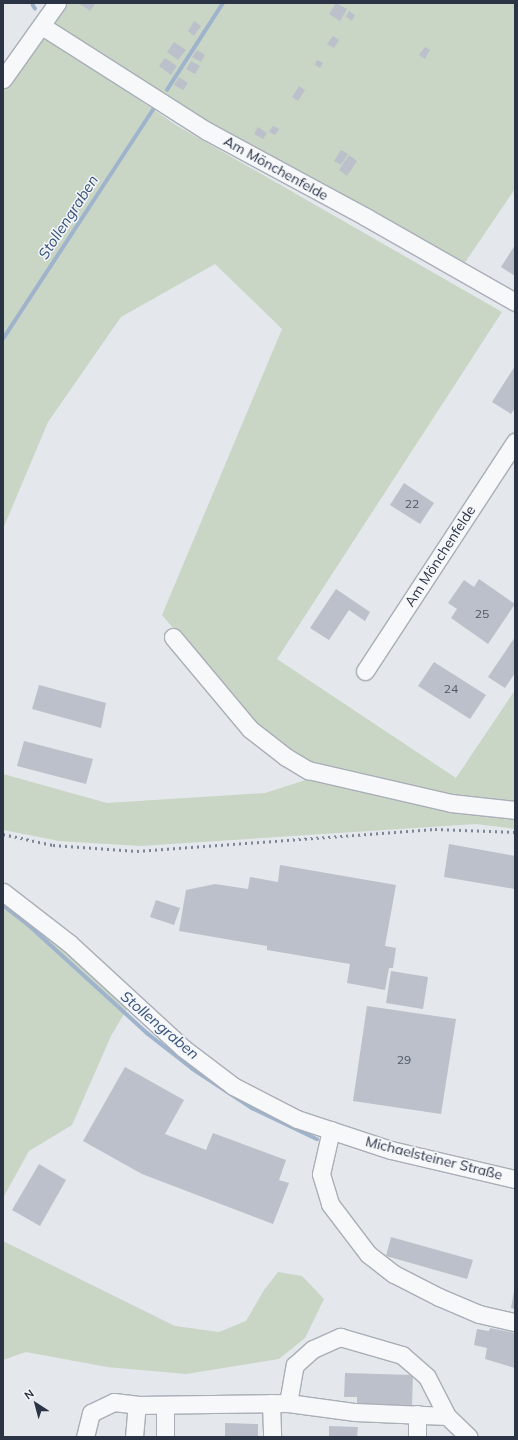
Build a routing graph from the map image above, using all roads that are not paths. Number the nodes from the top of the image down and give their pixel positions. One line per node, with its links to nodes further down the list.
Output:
1 (56, 3): 2 (street)
2 (42, 26): 3 (street); 4 (street, Am Mönchenfelde)
3 (3, 79)
4 (515, 302)
5 (515, 442): 7 (street, Am Mönchenfelde)
6 (173, 637): 8 (street)
7 (365, 671)
8 (515, 810)
9 (3, 892): 10 (street, Michaelsteiner Straße)
10 (331, 1130): 11 (street, Michaelsteiner Straße); 12 (street)
11 (515, 1179)
12 (515, 1322)
13 (280, 1403): 15 (street); 16 (street); 17 (street); 21 (street)
14 (137, 1405): 15 (street); 18 (street); 19 (street)
15 (165, 1405): 20 (street)
16 (417, 1414): 17 (street); 22 (street)
17 (447, 1416): 23 (street)
18 (85, 1437)
19 (134, 1437)
20 (165, 1437)
21 (272, 1437)
22 (417, 1437)
23 (469, 1437)

